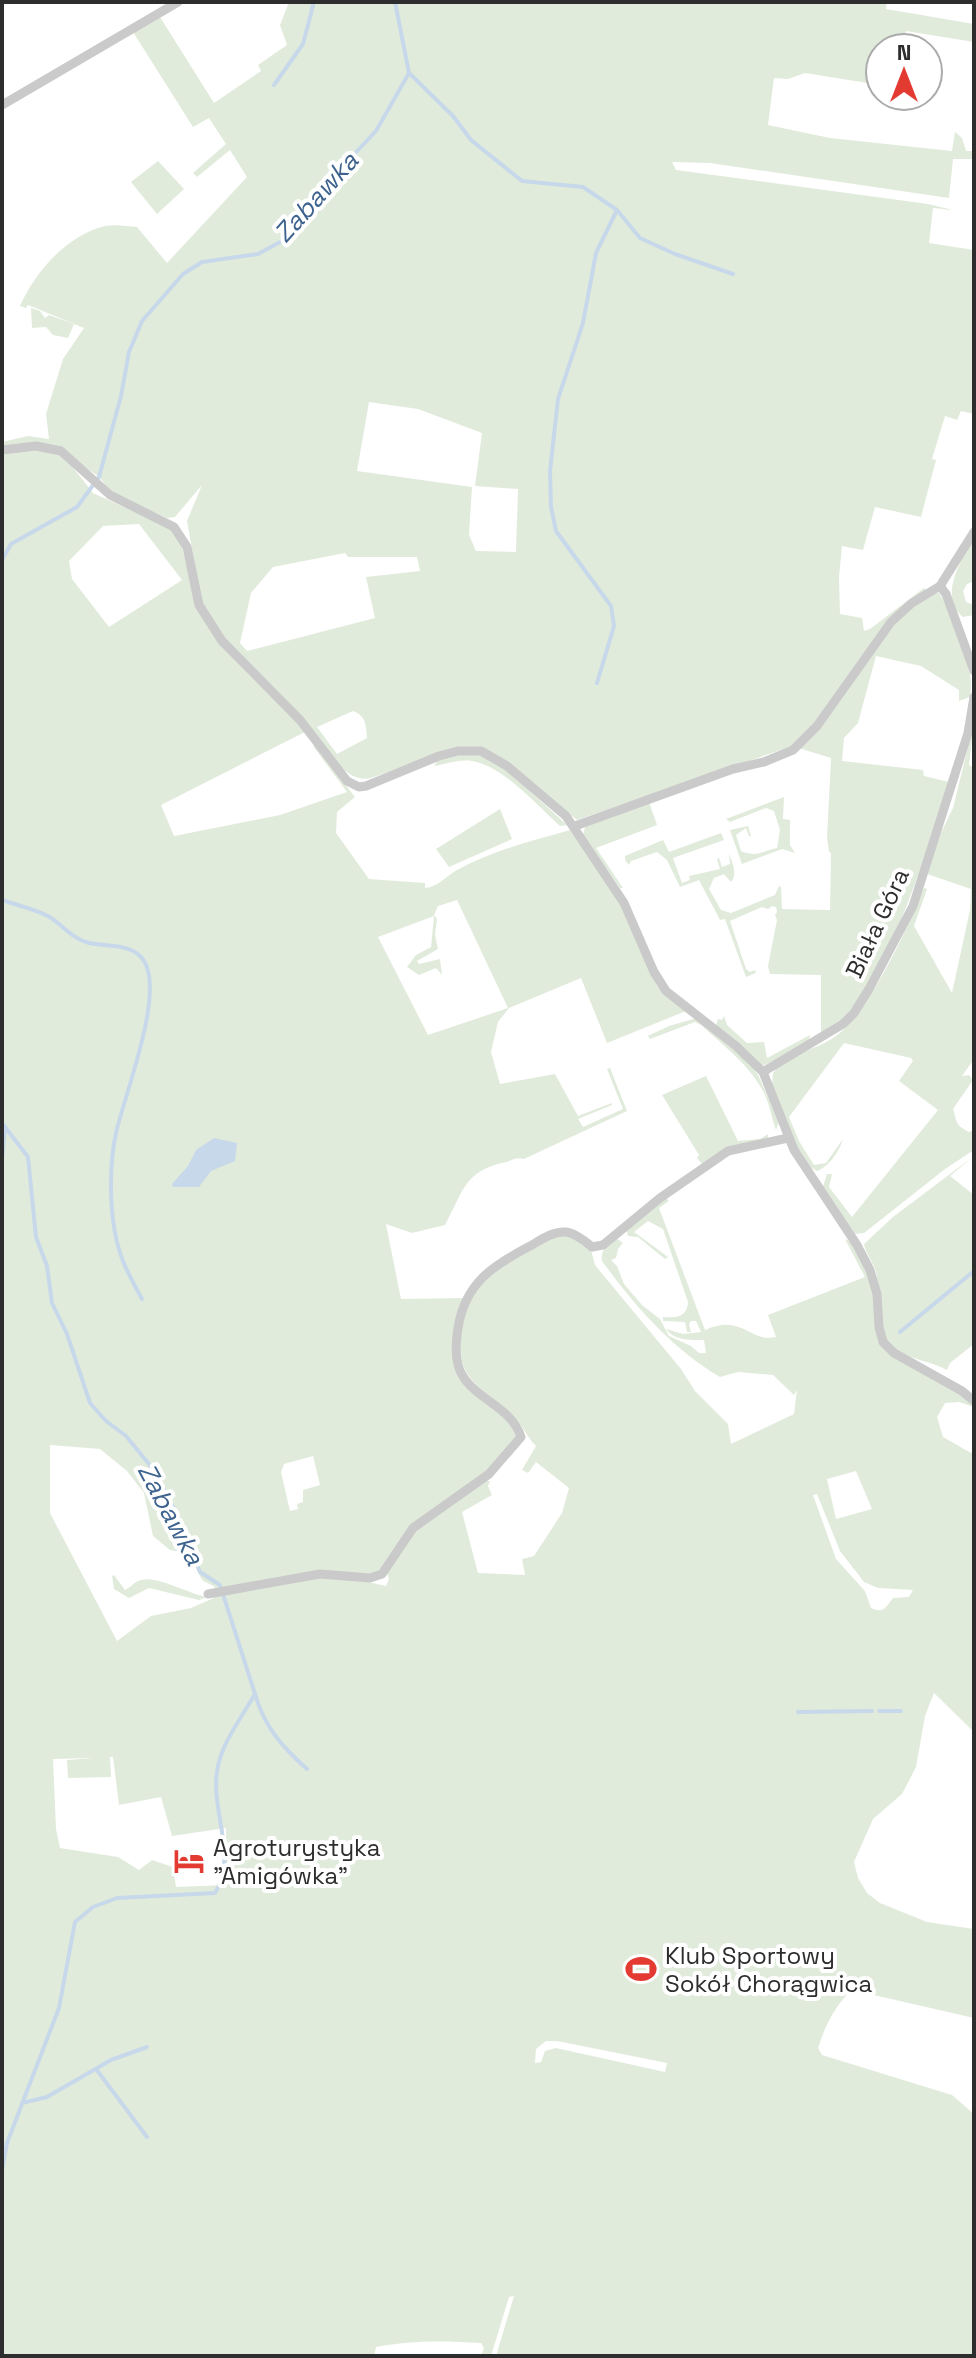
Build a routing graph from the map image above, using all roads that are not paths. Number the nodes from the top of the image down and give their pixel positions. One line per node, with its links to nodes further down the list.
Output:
1 (178, 2): 2 (street)
2 (2, 105)
3 (2, 450): 8 (street)
4 (974, 532): 5 (street)
5 (940, 586): 6 (street); 8 (street)
6 (974, 671)
7 (974, 697): 9 (street, Biała Góra)
8 (575, 826): 9 (street)
9 (763, 1072): 10 (street)
10 (788, 1138): 11 (street); 12 (street)
11 (974, 1401)
12 (216, 1592)

